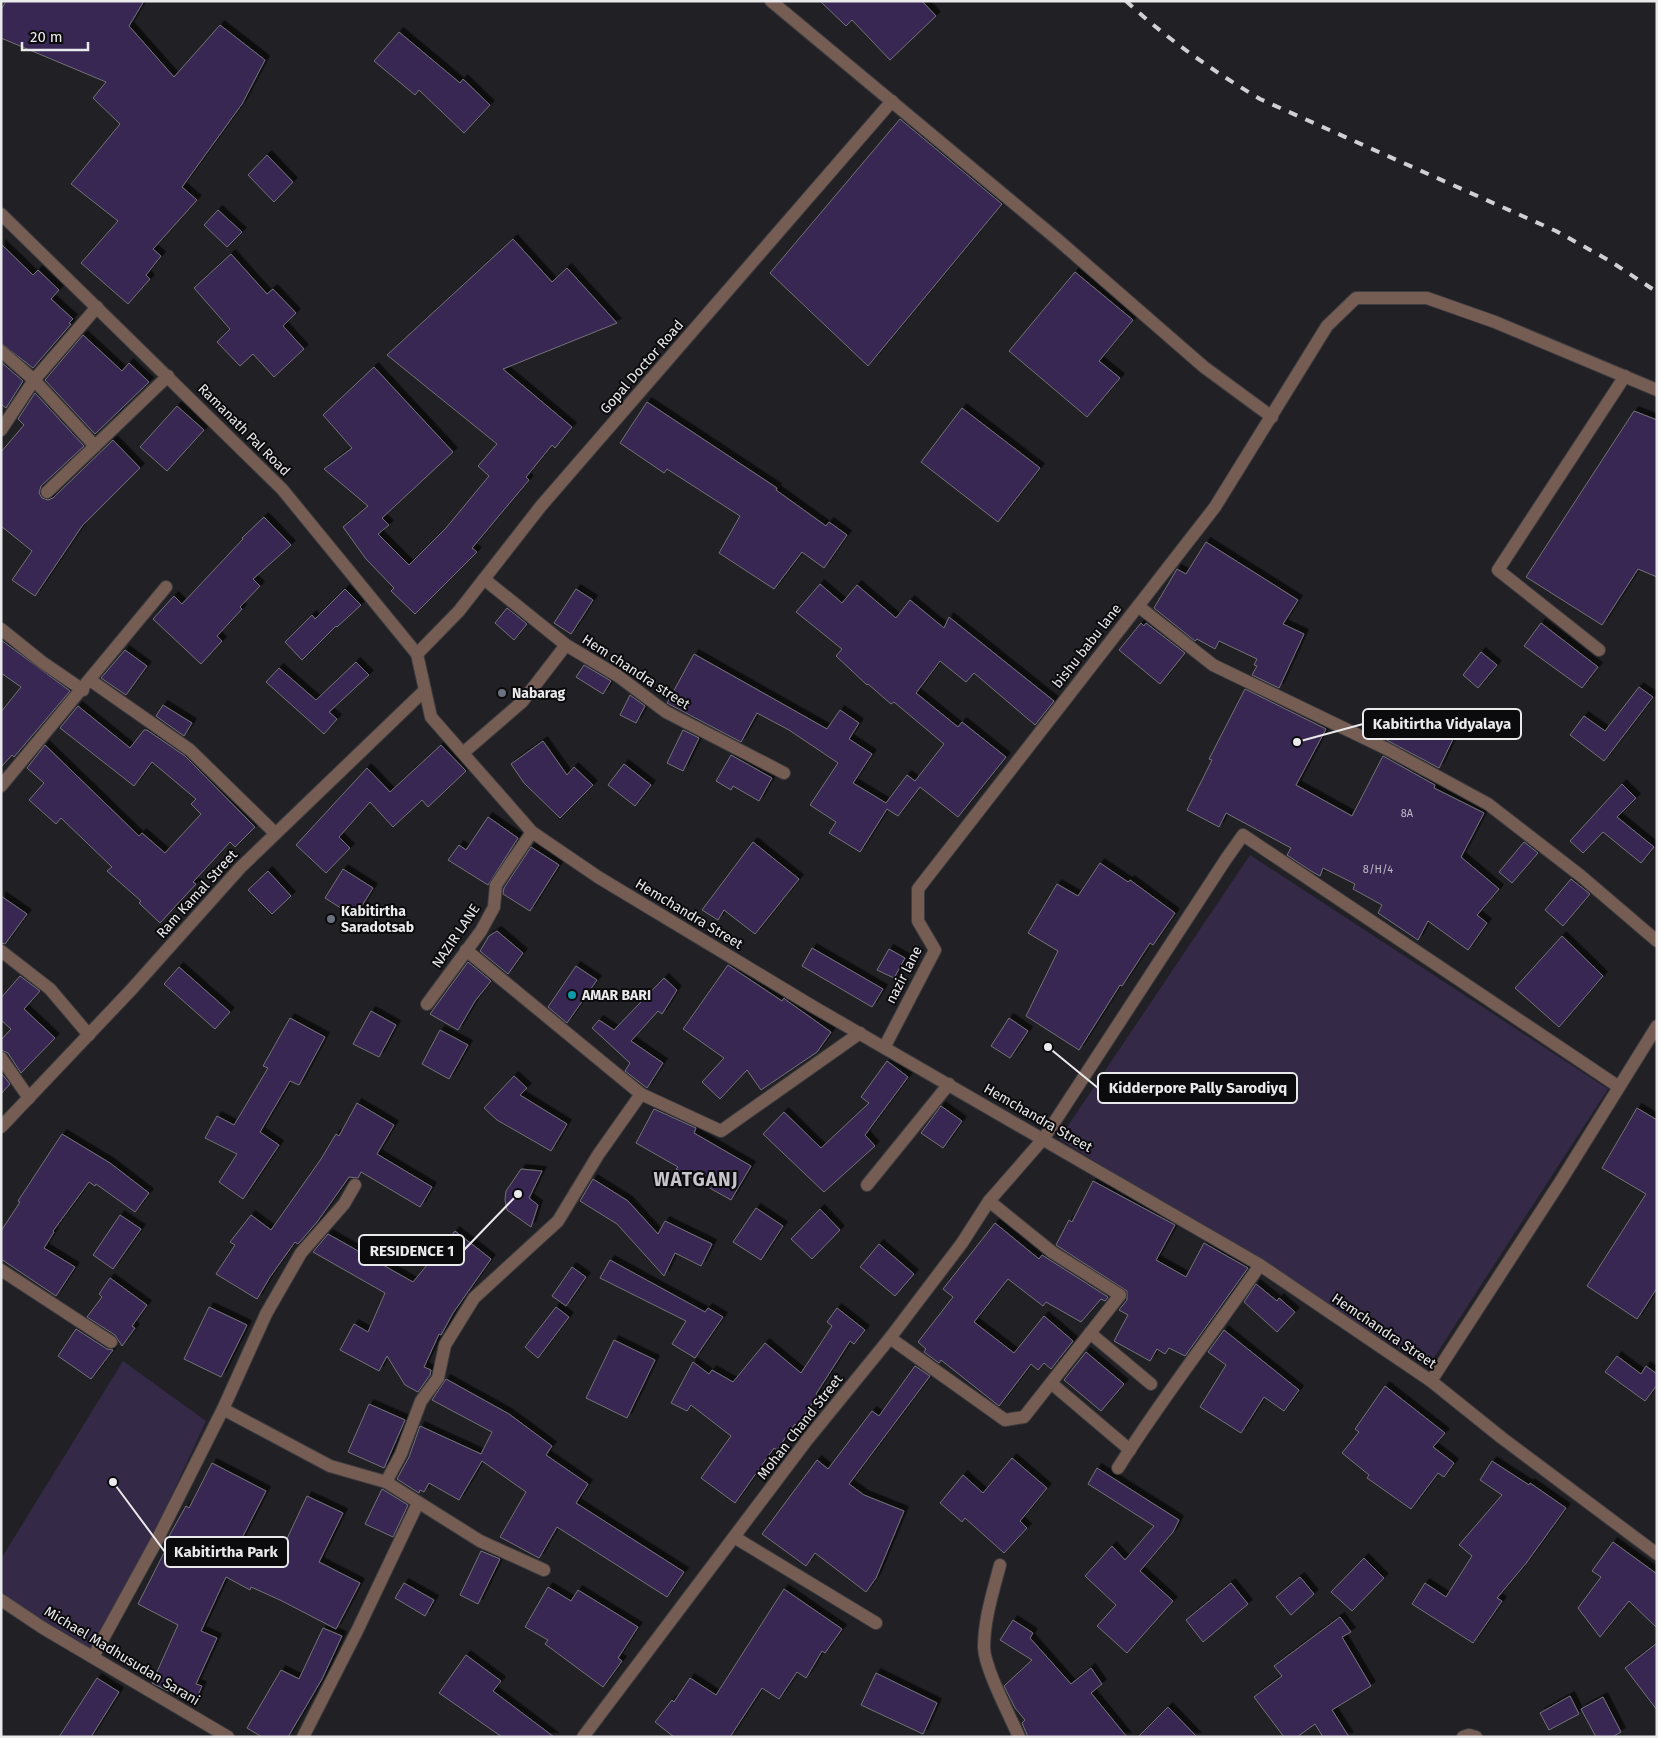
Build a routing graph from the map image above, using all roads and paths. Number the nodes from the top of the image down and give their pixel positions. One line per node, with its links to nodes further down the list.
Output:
1 (771, 1): 2 (street)
2 (892, 100): 10 (street); 14 (street, Gopal Doctor Road)
3 (1, 214): 4 (street, Ramanath Pal Road)
4 (97, 307): 6 (street, Ramanath Pal Road); 8 (street)
5 (1, 351): 8 (street)
6 (168, 376): 12 (street); 20 (street, Ramanath Pal Road)
7 (1625, 376): 9 (street, bishu babu lane); 10 (street, bishu babu lane); 19 (street)
8 (34, 380): 11 (street); 12 (street)
9 (1657, 390)
10 (1272, 417): 16 (street, bishu babu lane)
11 (1, 430)
12 (95, 446): 13 (street)
13 (47, 492)
14 (484, 579): 18 (street, Hem chandra street); 20 (street, Gopal Doctor Road)
15 (166, 587): 21 (street)
16 (1138, 606): 28 (street, bishu babu lane); 29 (street)
17 (1, 628): 21 (street)
18 (566, 645): 23 (street); 24 (street, Hem chandra street)
19 (1599, 650)
20 (417, 654): 22 (street, Ramanath Pal Road)
21 (87, 685): 25 (street); 27 (street)
22 (426, 693): 23 (street, Hemchandra Street); 27 (street, Ram Kamal Street)
23 (463, 752): 26 (street, Hemchandra Street)
24 (784, 773)
25 (1, 786)
26 (532, 832): 30 (street, NAZIR LANE); 34 (street, Hemchandra Street)
27 (275, 833): 35 (street, Ram Kamal Street)
28 (918, 889): 36 (street, nazir lane)
29 (1657, 941)
30 (466, 950): 32 (street, NAZIR LANE); 40 (street)
31 (1, 951): 35 (street)
32 (427, 1004)
33 (1657, 1026): 39 (street)
34 (860, 1033): 36 (street, Hemchandra Street); 40 (street)
35 (89, 1034): 41 (street, Ram Kamal Street)
36 (885, 1046): 38 (street, Hemchandra Street)
37 (1, 1058): 41 (street)
38 (949, 1084): 43 (street, Hemchandra Street); 45 (street)
39 (1619, 1087): 43 (street, Mohan Chand Street); 52 (street)
40 (641, 1094): 58 (street)
41 (29, 1098): 42 (street, Ram Kamal Street)
42 (1, 1127)
43 (1044, 1138): 46 (street, Mohan Chand Street); 47 (street, Hemchandra Street)
44 (355, 1185): 55 (street)
45 (867, 1185)
46 (989, 1201): 49 (street); 50 (street, Mohan Chand Street)
47 (1260, 1265): 52 (street, Hemchandra Street); 56 (street)
48 (1, 1270): 51 (street)
49 (1090, 1333): 53 (street); 54 (street)
50 (890, 1338): 53 (street); 60 (street, Mohan Chand Street)
51 (111, 1342)
52 (1431, 1381): 61 (street, Hemchandra Street)
53 (1051, 1382): 56 (street)
54 (1151, 1384)
55 (222, 1409): 58 (street); 66 (street)
56 (1130, 1450): 57 (street)
57 (1118, 1468)
58 (386, 1482): 59 (street)
59 (418, 1503): 63 (street); 68 (street)
60 (734, 1537): 65 (street); 69 (street, Mohan Chand Street)
61 (1657, 1554)
62 (1000, 1565): 70 (street)
63 (544, 1570)
64 (1, 1600): 66 (street, Michael Madhusudan Sarani)
65 (876, 1623)
66 (92, 1657): 67 (street, Michael Madhusudan Sarani)
67 (228, 1737)
68 (303, 1737)
69 (583, 1737)
70 (1019, 1737)
71 (1463, 1737): 72 (street)
72 (1476, 1737)

